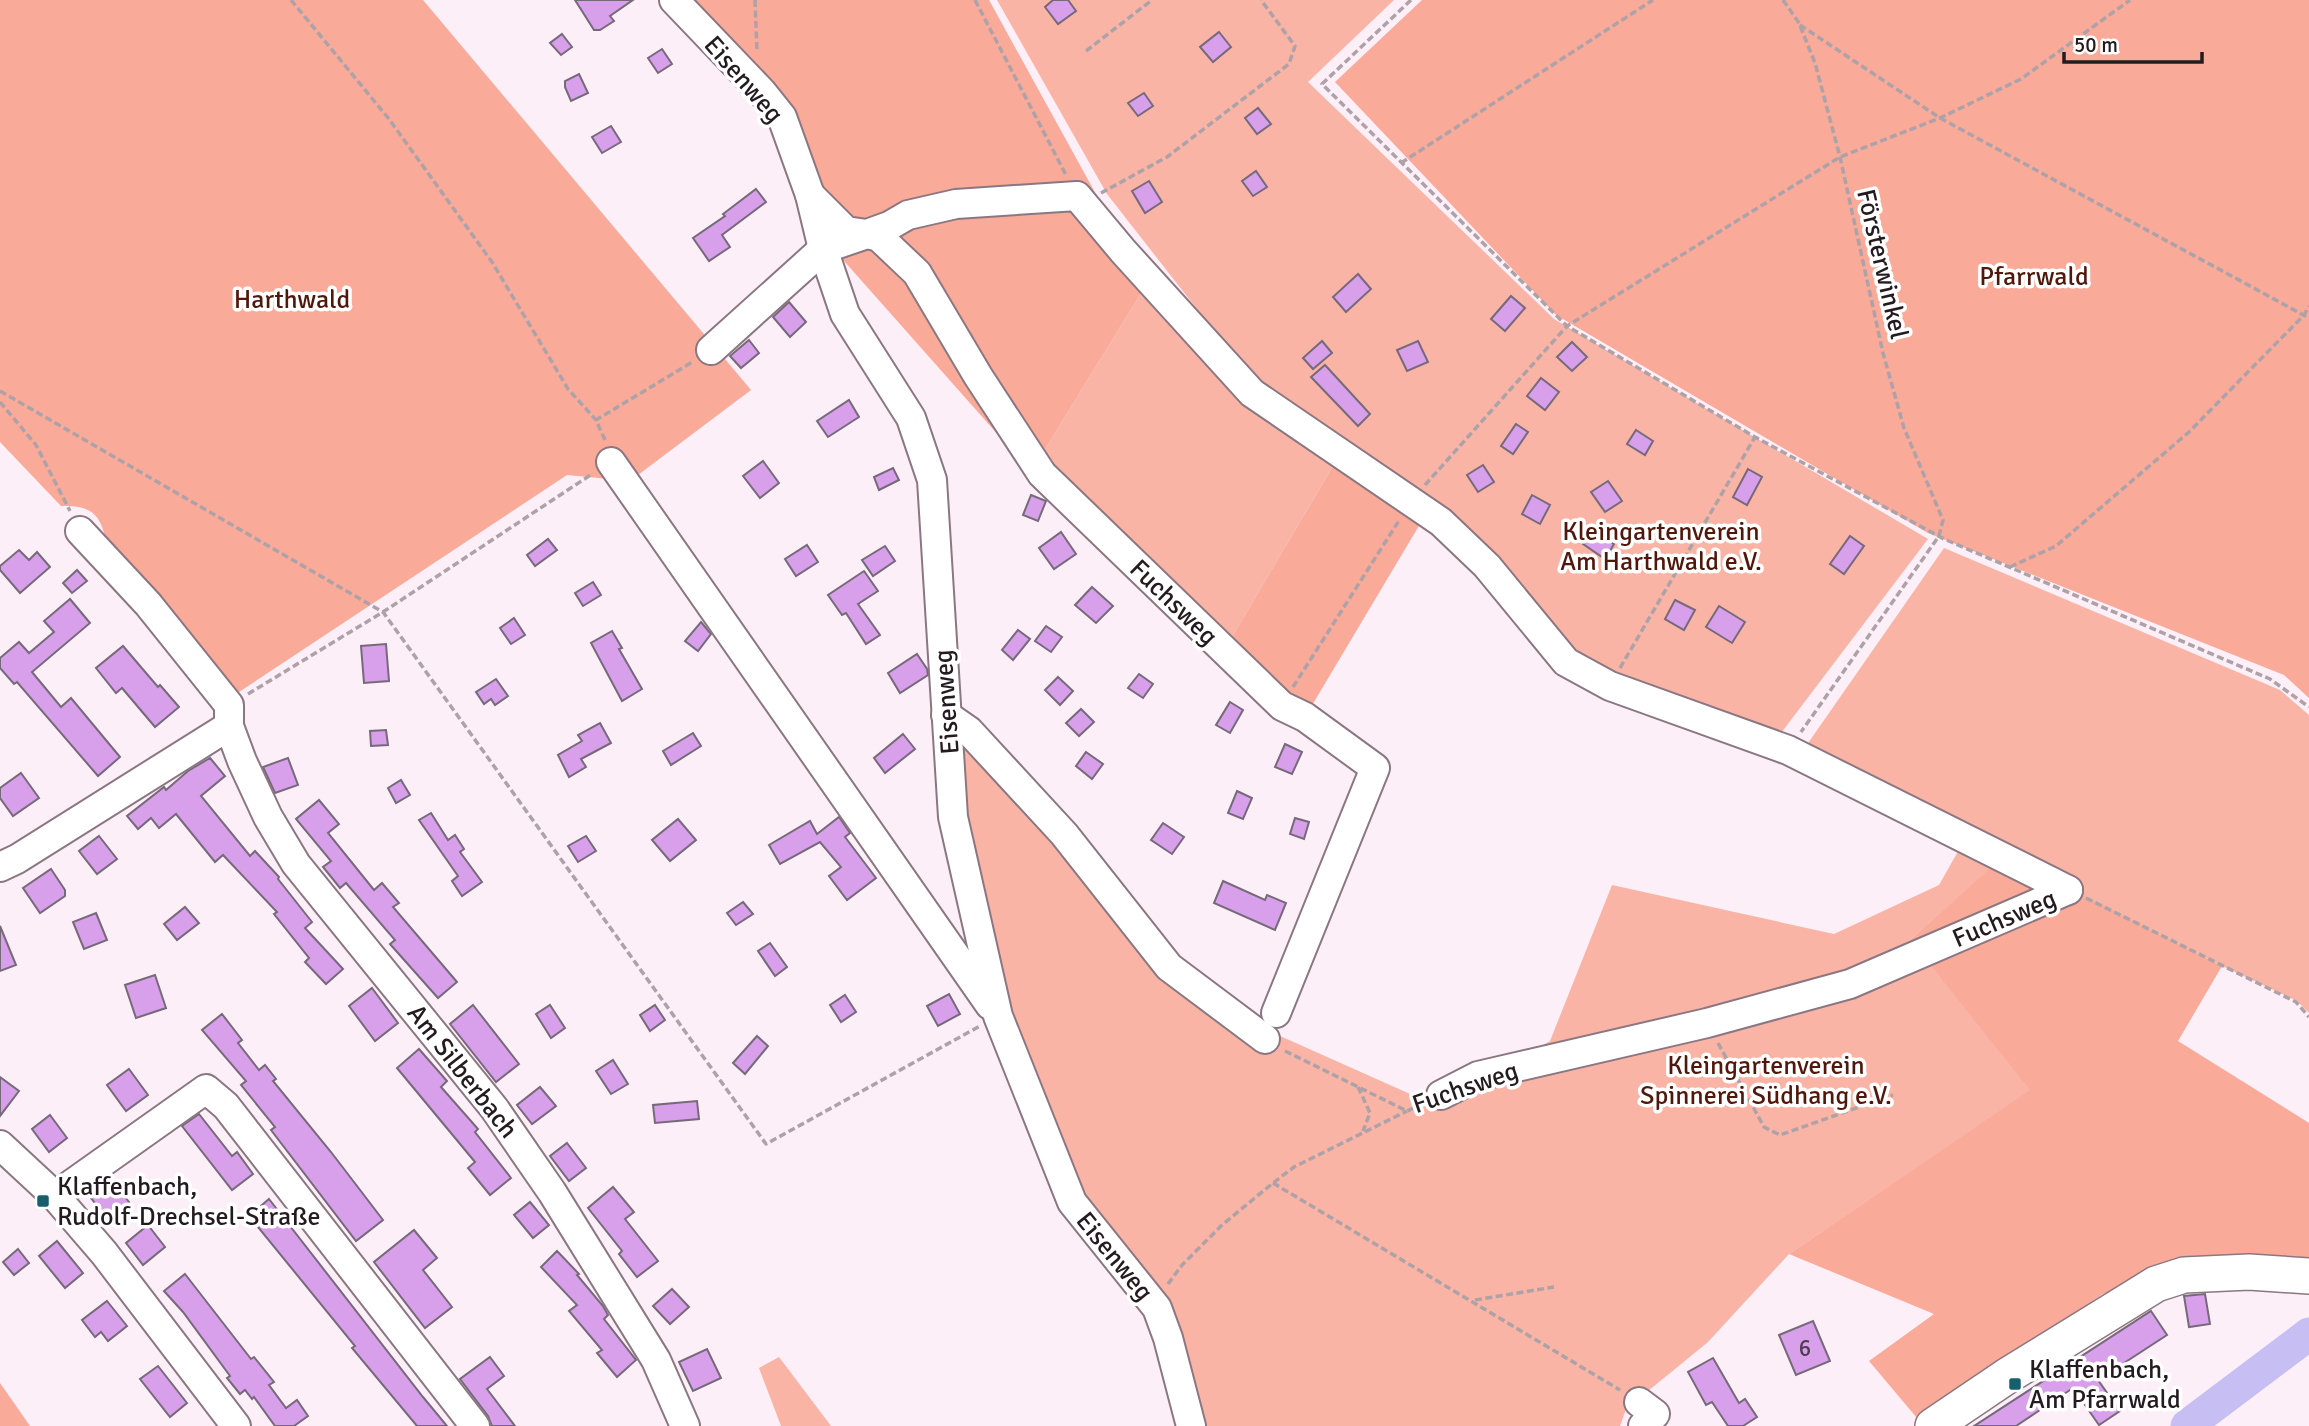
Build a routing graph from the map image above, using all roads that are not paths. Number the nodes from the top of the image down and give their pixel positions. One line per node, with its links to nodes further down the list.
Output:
1 (674, 0): 2 (street, Eisenweg)
2 (810, 195): 3 (street); 4 (street, Eisenweg)
3 (867, 234): 4 (street); 11 (street, Fuchsweg); 14 (street, Fuchsweg)
4 (823, 249): 5 (street); 8 (street, Eisenweg)
5 (710, 350)
6 (611, 462): 12 (street)
7 (80, 531): 9 (street, Am Silberbach)
8 (946, 715): 12 (street, Eisenweg); 13 (street)
9 (229, 716): 10 (street); 20 (street, Am Silberbach)
10 (0, 867)
11 (1276, 1013)
12 (998, 1016): 21 (street, Eisenweg)
13 (1265, 1039)
14 (1441, 1094)
15 (0, 1145): 16 (street)
16 (55, 1196): 18 (street); 19 (street)
17 (2309, 1276): 22 (main road)
18 (236, 1426)
19 (475, 1426)
20 (685, 1426)
21 (1191, 1426)
22 (1933, 1426)

